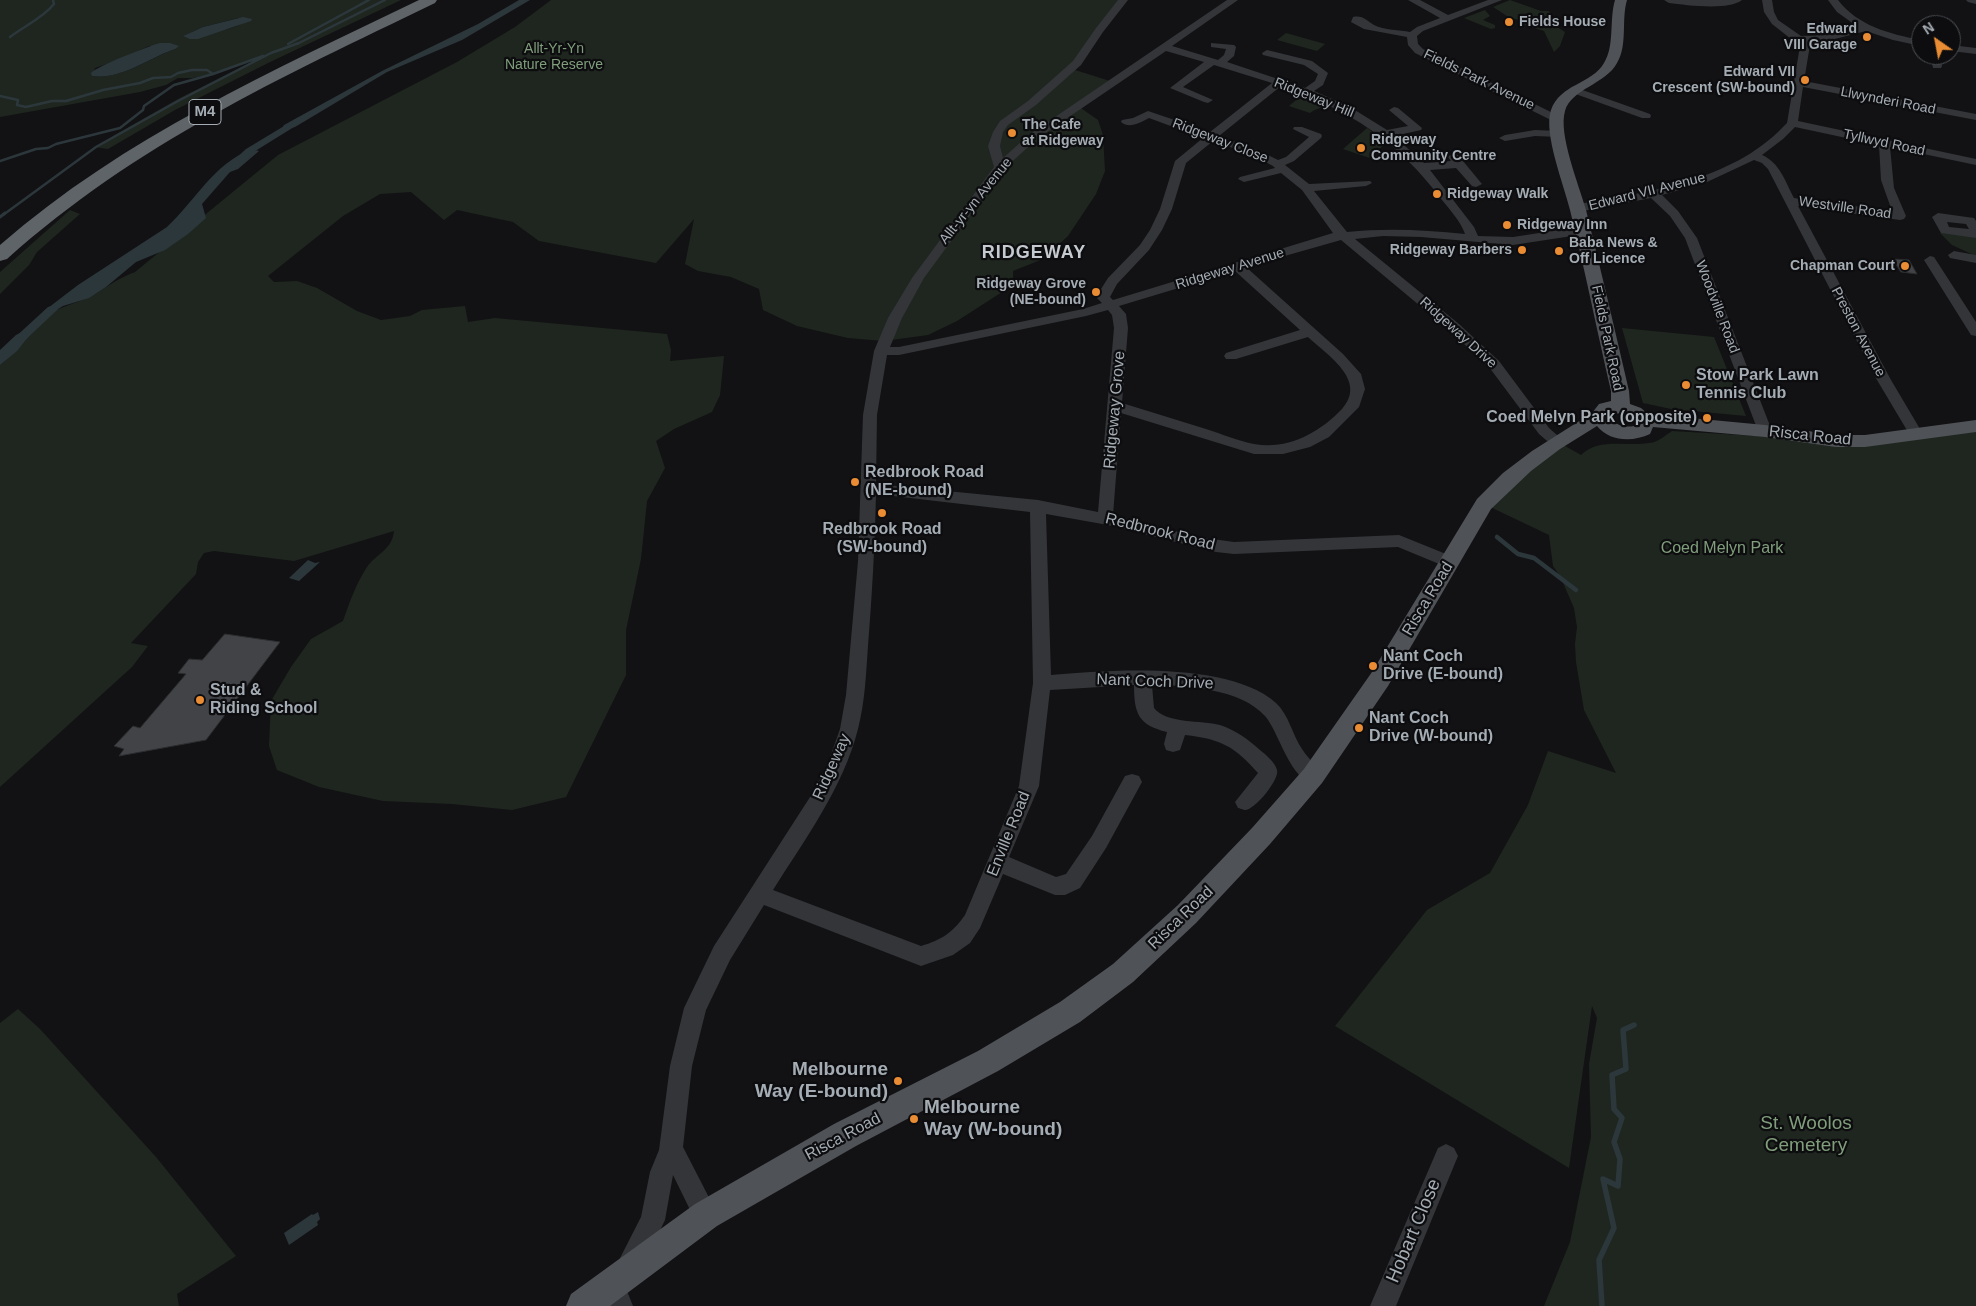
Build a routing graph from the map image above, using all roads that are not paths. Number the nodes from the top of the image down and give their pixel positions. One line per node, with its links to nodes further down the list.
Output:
1 (410, 0): 56 (highway, M4)
2 (430, 0): 58 (highway, M4)
3 (1123, 0): 45 (street)
4 (1233, 0): 21 (street, Allt-yr-yn Avenue)
5 (1412, 0): 14 (street)
6 (1497, 0): 14 (street, Fields Park Avenue)
7 (1621, 0): 28 (main road)
8 (1669, 0): 9 (street)
9 (1737, 0)
10 (1767, 0): 18 (street)
11 (1833, 0): 16 (street)
12 (1971, 0): 13 (street)
13 (1976, 0)
14 (1448, 19): 17 (street, Fields Park Avenue)
15 (1372, 28): 17 (street)
16 (1866, 28): 18 (street); 19 (street)
17 (1412, 35): 36 (street, Fields Park Avenue)
18 (1800, 39): 27 (street)
19 (1911, 41)
20 (1214, 45): 25 (street)
21 (1164, 47): 25 (street, Ridgeway Hill); 45 (street, Allt-yr-yn Avenue)
22 (1961, 49): 23 (street)
23 (1976, 51)
24 (1267, 53): 29 (street)
25 (1215, 63): 26 (street, Ridgeway Hill); 30 (street)
26 (1278, 83): 29 (street, Ridgeway Hill); 39 (street)
27 (1800, 83): 33 (street, Llwynderi Road); 35 (street)
28 (1574, 90): 32 (street); 36 (main road)
29 (1306, 92): 38 (street, Ridgeway Hill)
30 (1208, 100)
31 (1394, 110): 38 (street)
32 (1646, 116)
33 (1976, 117)
34 (1126, 122): 39 (street, Ridgeway Close)
35 (1792, 123): 41 (street, Tyllwyd Road); 42 (street, Edward VII Avenue)
36 (1558, 127): 40 (street); 53 (main road, Fields Park Road)
37 (1298, 130): 44 (street)
38 (1386, 134): 46 (street, Ridgeway Hill)
39 (1210, 136): 44 (street, Ridgeway Close); 63 (street)
40 (1505, 138)
41 (1884, 143): 43 (street, Tyllwyd Road); 52 (street, Westville Road)
42 (1754, 156): 51 (street, Edward VII Avenue); 52 (street, Preston Avenue)
43 (1976, 162)
44 (1280, 166): 47 (street); 50 (street, Ridgeway Close)
45 (1000, 167): 66 (street, Allt-yr-yn Avenue)
46 (1420, 167): 49 (street); 57 (street, Ridgeway Hill)
47 (1244, 180)
48 (1366, 182): 50 (street)
49 (1476, 184)
50 (1306, 188): 55 (street, Ridgeway Close)
51 (1652, 193): 53 (street, Edward VII Avenue); 73 (street, Woodville Road)
52 (1789, 201): 75 (street, Preston Avenue)
53 (1578, 208): 54 (main road, Fields Park Road)
54 (1583, 233): 57 (street, Ridgeway Avenue); 69 (main road, Fields Park Road)
55 (1345, 236): 57 (street, Ridgeway Avenue); 62 (street, Ridgeway Avenue); 76 (street, Ridgeway Drive)
56 (0, 237)
57 (1473, 239)
58 (0, 255)
59 (1954, 255): 60 (street)
60 (1976, 259)
61 (1930, 260): 65 (street)
62 (1238, 266): 63 (street, Ridgeway Avenue); 64 (street)
63 (1110, 305): 66 (street, Ridgeway Avenue); 68 (street, Ridgeway Grove)
64 (1309, 332): 67 (street); 68 (street)
65 (1976, 332)
66 (882, 351): 77 (street, Ridgeway)
67 (1231, 356)
68 (1116, 406): 79 (street, Ridgeway Grove)
69 (1621, 407): 70 (main road, Risca Road); 71 (main road)
70 (1601, 416): 74 (main road); 76 (main road, Risca Road)
71 (1643, 420): 73 (main road, Risca Road); 74 (main road)
72 (1976, 426): 75 (main road, Risca Road)
73 (1765, 431): 75 (main road, Risca Road)
74 (1618, 432): 76 (main road)
75 (1916, 434)
76 (1566, 438): 80 (main road, Risca Road)
77 (867, 488): 78 (street, Redbrook Road); 87 (street, Ridgeway)
78 (1038, 506): 79 (street, Redbrook Road); 82 (street, Enville Road)
79 (1105, 519): 80 (street, Redbrook Road)
80 (1450, 562): 83 (main road, Risca Road)
81 (1143, 678): 82 (street, Nant Coch Drive); 83 (street, Nant Coch Drive); 85 (street)
82 (1042, 683): 86 (street, Enville Road)
83 (1314, 776): 90 (main road, Risca Road)
84 (1132, 782): 86 (street)
85 (1245, 802)
86 (998, 862): 87 (street, Enville Road)
87 (759, 894): 88 (street, Ridgeway)
88 (671, 1150): 90 (street); 91 (street, Ridgeway)
89 (1446, 1156): 93 (street, Hobart Close)
90 (706, 1215): 91 (main road, Risca Road)
91 (618, 1289): 92 (main road, Risca Road)
92 (583, 1306)
93 (1383, 1306)

